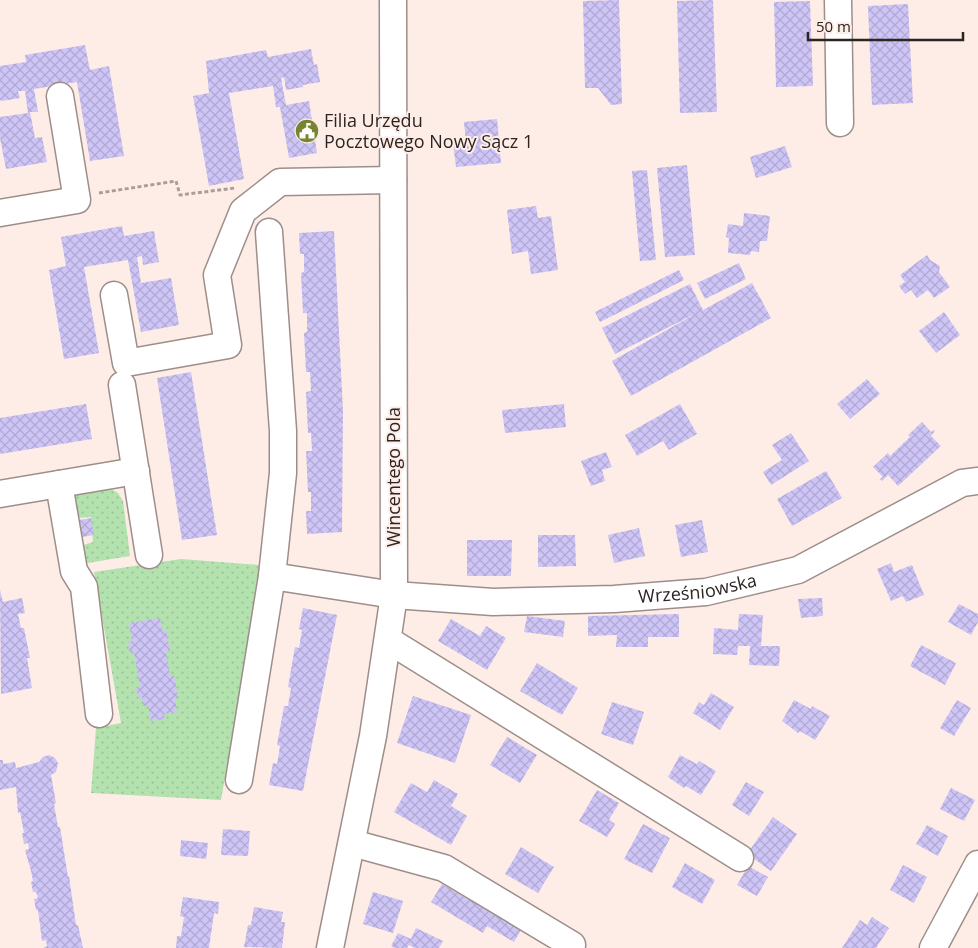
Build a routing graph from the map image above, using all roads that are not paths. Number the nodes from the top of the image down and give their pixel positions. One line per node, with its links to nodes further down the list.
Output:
1 (393, 0): 5 (street, Wincentego Pola)
2 (838, 0): 4 (street)
3 (60, 96): 6 (street)
4 (840, 123)
5 (393, 180): 8 (street); 16 (street, Wincentego Pola)
6 (0, 213)
7 (269, 232): 15 (street)
8 (114, 295)
9 (122, 385): 10 (street)
10 (136, 471): 12 (street); 14 (street)
11 (978, 481): 16 (street, Wrześniowska)
12 (59, 484): 13 (street); 18 (street)
13 (0, 494)
14 (149, 555)
15 (272, 576): 16 (street, Wrześniowska); 19 (street)
16 (394, 595): 17 (street, Wincentego Pola)
17 (388, 640): 20 (street, Wincentego Pola); 21 (street)
18 (99, 714)
19 (239, 780)
20 (352, 843): 23 (street); 24 (street, Wincentego Pola)
21 (740, 858)
22 (978, 864): 25 (street)
23 (572, 945)
24 (330, 948)
25 (934, 948)

